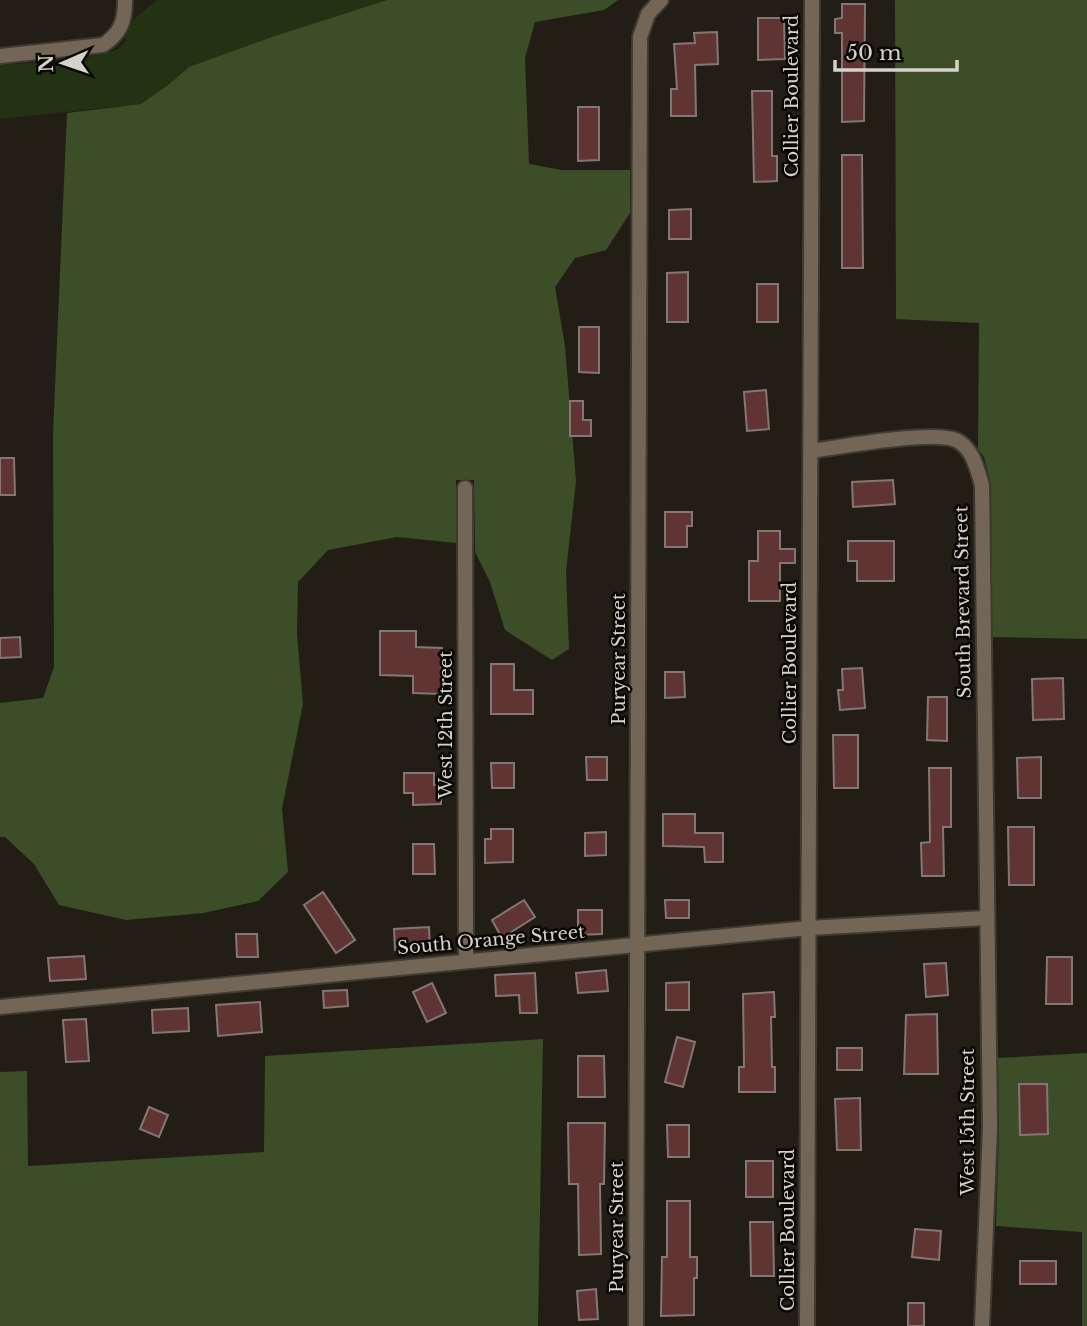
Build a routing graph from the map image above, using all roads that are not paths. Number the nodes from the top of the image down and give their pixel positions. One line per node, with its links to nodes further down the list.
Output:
1 (125, 0): 4 (street)
2 (661, 0): 9 (street, Puryear Street)
3 (812, 0): 5 (street, Collier Boulevard)
4 (0, 56)
5 (811, 452): 7 (street, South Brevard Street); 8 (street, Collier Boulevard)
6 (465, 488): 10 (street, West 12th Street)
7 (985, 918): 8 (street, South Orange Street); 14 (street, West 15th Street)
8 (809, 928): 9 (street, South Orange Street); 13 (street, Collier Boulevard)
9 (637, 945): 10 (street, South Orange Street); 12 (street, Puryear Street)
10 (466, 961): 11 (street, South Orange Street)
11 (0, 1007)
12 (636, 1326)
13 (807, 1326)
14 (982, 1326)

